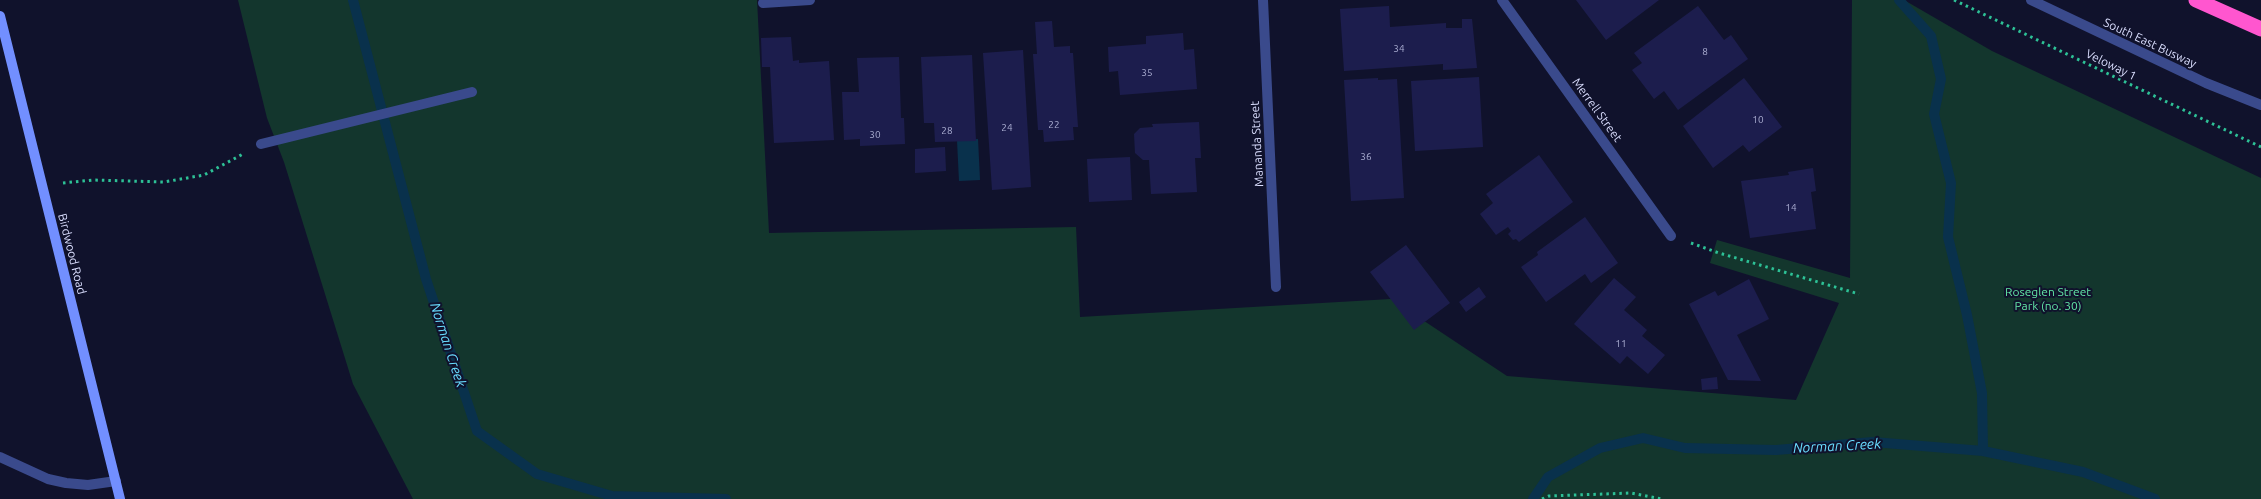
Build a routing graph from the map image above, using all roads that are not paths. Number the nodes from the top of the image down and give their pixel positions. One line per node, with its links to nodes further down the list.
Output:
1 (810, 0): 6 (street)
2 (1263, 0): 13 (street, Mananda Street)
3 (1502, 0): 12 (street, Merrell Street)
4 (2031, 0): 10 (street, South East Busway)
5 (2196, 0): 8 (highway)
6 (763, 3)
7 (0, 16): 15 (street, Birdwood Road)
8 (2261, 29)
9 (472, 92): 11 (street)
10 (2261, 105)
11 (261, 144)
12 (1671, 236)
13 (1276, 287)
14 (0, 457): 15 (street)
15 (116, 481): 16 (street, Birdwood Road)
16 (120, 499)

